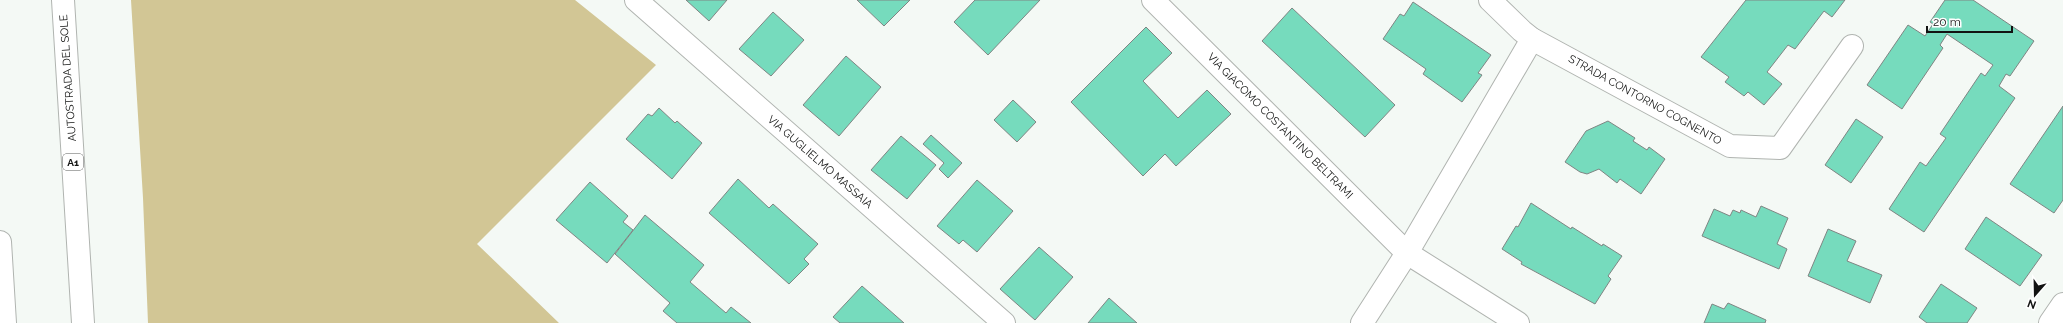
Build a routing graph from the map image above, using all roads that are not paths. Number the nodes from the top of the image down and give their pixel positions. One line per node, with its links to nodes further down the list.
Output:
1 (63, 0): 11 (main road, AUTOSTRADA DEL SOLE / A1)
2 (636, 0): 12 (main road, VIA GUGLIELMO MASSAIA)
3 (1153, 0): 8 (main road, VIA GIACOMO COSTANTINO BELTRAMI)
4 (1490, 0): 5 (main road, STRADA CONTORNO COGNENTO)
5 (1532, 39): 6 (main road, STRADA CONTORNO COGNENTO); 8 (main road)
6 (1852, 46)
7 (0, 242): 10 (main road)
8 (1407, 253): 13 (main road); 14 (main road)
9 (2063, 304): 15 (main road)
10 (5, 323)
11 (83, 323)
12 (1004, 323)
13 (1362, 323)
14 (1518, 323)
15 (2050, 323)

